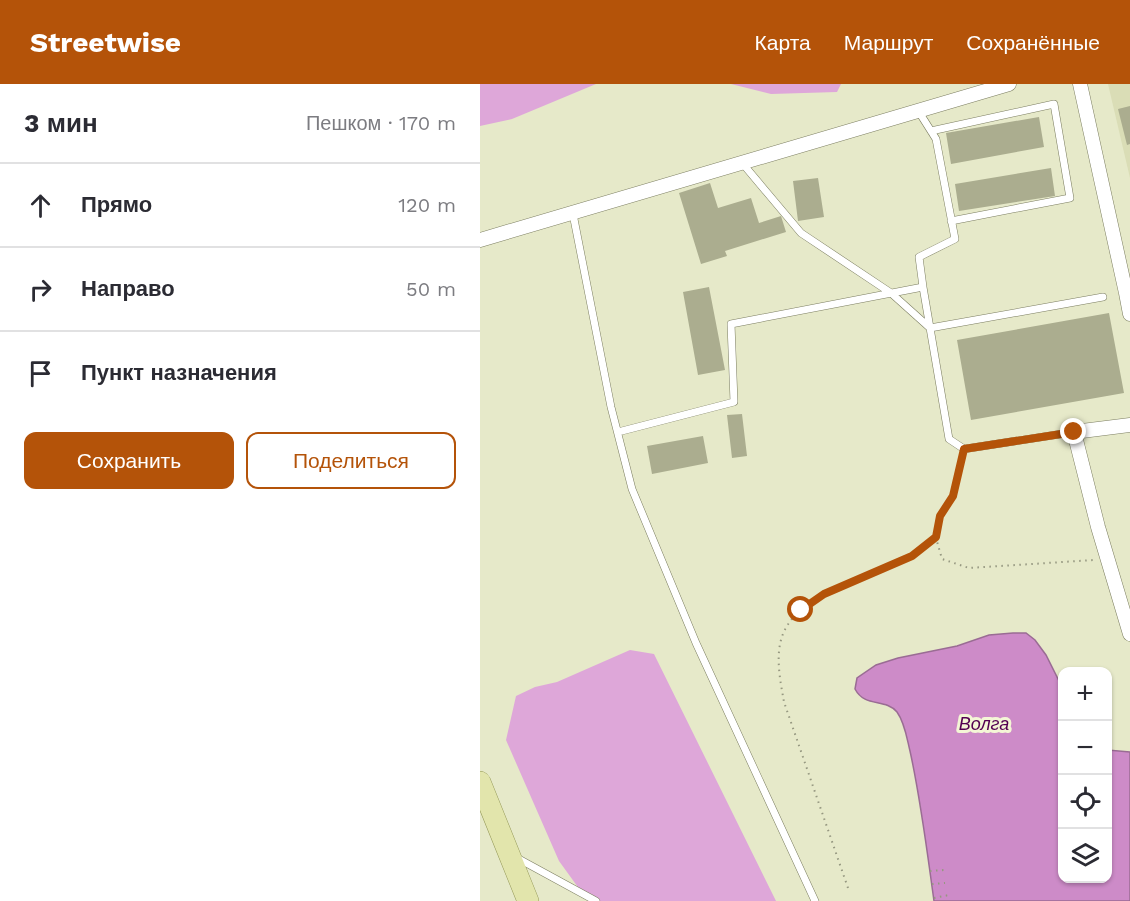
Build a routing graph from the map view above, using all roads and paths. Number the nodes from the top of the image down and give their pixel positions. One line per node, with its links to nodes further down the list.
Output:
1 (1009, 84): 3 (street)
2 (1080, 84): 11 (street)
3 (919, 112): 4 (lane); 5 (street)
4 (931, 131): 7 (lane); 7 (lane)
5 (743, 164): 6 (street); 10 (lane)
6 (573, 214): 8 (street); 16 (lane)
7 (951, 221): 9 (lane)
8 (480, 240)
9 (922, 287): 10 (lane); 14 (lane)
10 (891, 293): 14 (lane); 16 (lane)
11 (1128, 295): 13 (street)
12 (1103, 297): 14 (lane)
13 (1130, 314)
14 (930, 328): 18 (lane)
15 (1130, 425): 17 (street)
16 (618, 432): 33 (lane)
17 (1074, 432): 18 (lane); 20 (street)
18 (964, 449): 19 (path)
19 (936, 537): 20 (path); 28 (path)
20 (1107, 559): 21 (street)
21 (1130, 634)
22 (480, 782): 23 (main road)
23 (509, 854): 31 (main road); 32 (lane)
24 (944, 870): 25 (path)
25 (930, 871)
26 (945, 883): 27 (path)
27 (932, 884)
28 (848, 888)
29 (949, 895): 30 (path)
30 (934, 898)
31 (528, 901)
32 (596, 901)
33 (815, 901)

